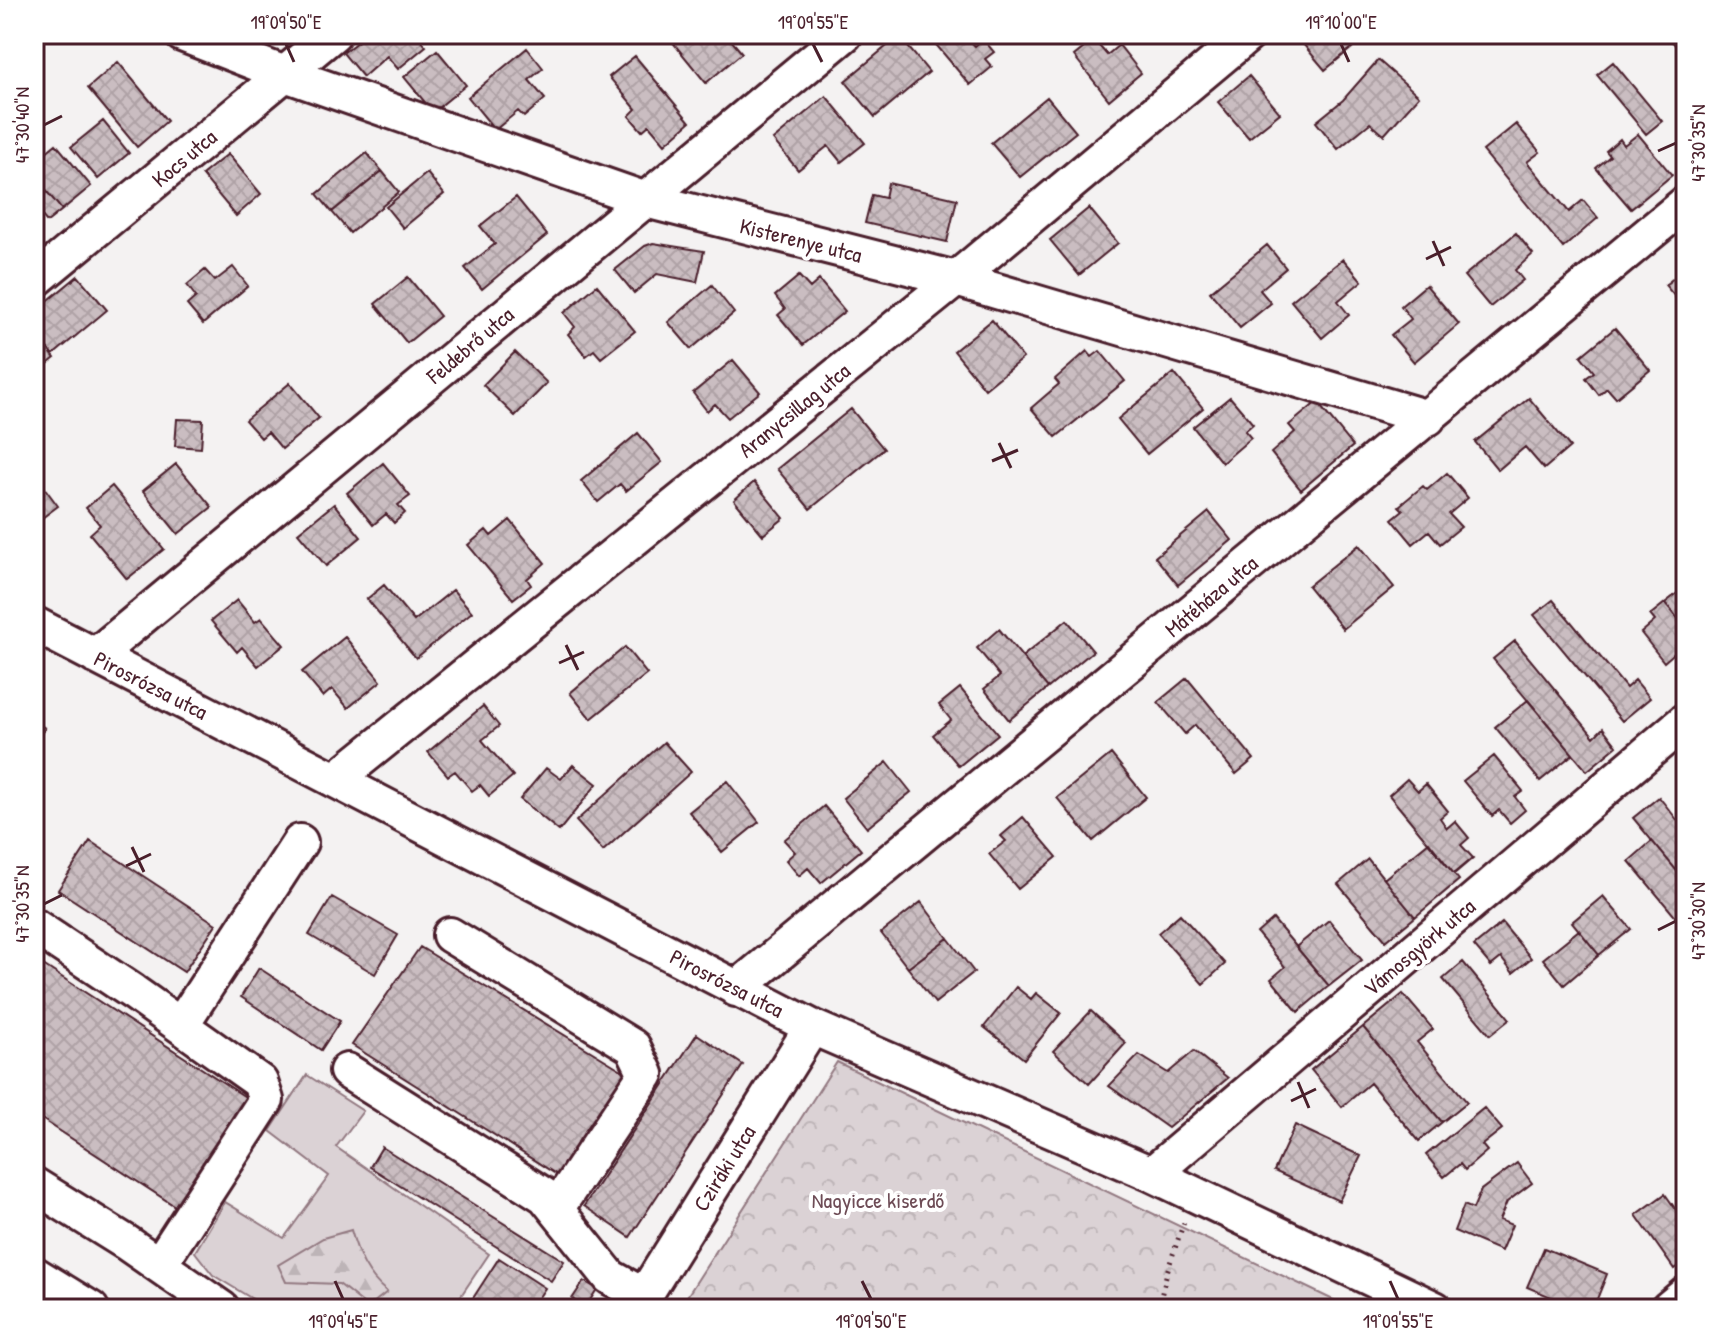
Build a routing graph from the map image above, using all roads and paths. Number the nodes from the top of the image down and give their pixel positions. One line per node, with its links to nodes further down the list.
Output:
1 (182, 34): 5 (street, Kisterenye utca)
2 (333, 34): 5 (street, Kocs utca)
3 (845, 34): 6 (street, Feldebrő utca)
4 (1249, 34): 8 (street, Aranycsillag utca)
5 (285, 74): 6 (street, Kisterenye utca); 9 (street, Kocs utca)
6 (646, 200): 8 (street, Kisterenye utca); 12 (street, Feldebrő utca)
7 (1686, 203): 10 (street, Mátéháza utca)
8 (956, 279): 10 (street, Kisterenye utca); 14 (street, Aranycsillag utca)
9 (34, 281)
10 (1428, 418): 18 (street, Mátéháza utca)
11 (34, 624): 12 (street, Pirosrózsa utca)
12 (95, 656): 14 (street, Pirosrózsa utca)
13 (1686, 720): 22 (street, Vámosgyörk utca)
14 (335, 780): 18 (street, Pirosrózsa utca)
15 (300, 842): 19 (street)
16 (34, 926): 19 (street)
17 (450, 935): 25 (street)
18 (736, 989): 20 (street, Pirosrózsa utca)
19 (181, 1025): 26 (street)
20 (812, 1027): 22 (street, Pirosrózsa utca); 30 (street, Cziráki utca)
21 (347, 1071): 25 (street)
22 (1152, 1174): 24 (street, Pirosrózsa utca)
23 (34, 1185): 26 (street)
24 (1193, 1193): 33 (path); 34 (street, Pirosrózsa utca)
25 (556, 1209): 30 (street)
26 (159, 1265): 29 (street)
27 (34, 1274): 31 (street)
28 (1686, 1294): 35 (street)
29 (213, 1302): 32 (street)
30 (640, 1303)
31 (91, 1309)
32 (171, 1309)
33 (1158, 1309)
34 (1435, 1309)
35 (1668, 1309)

